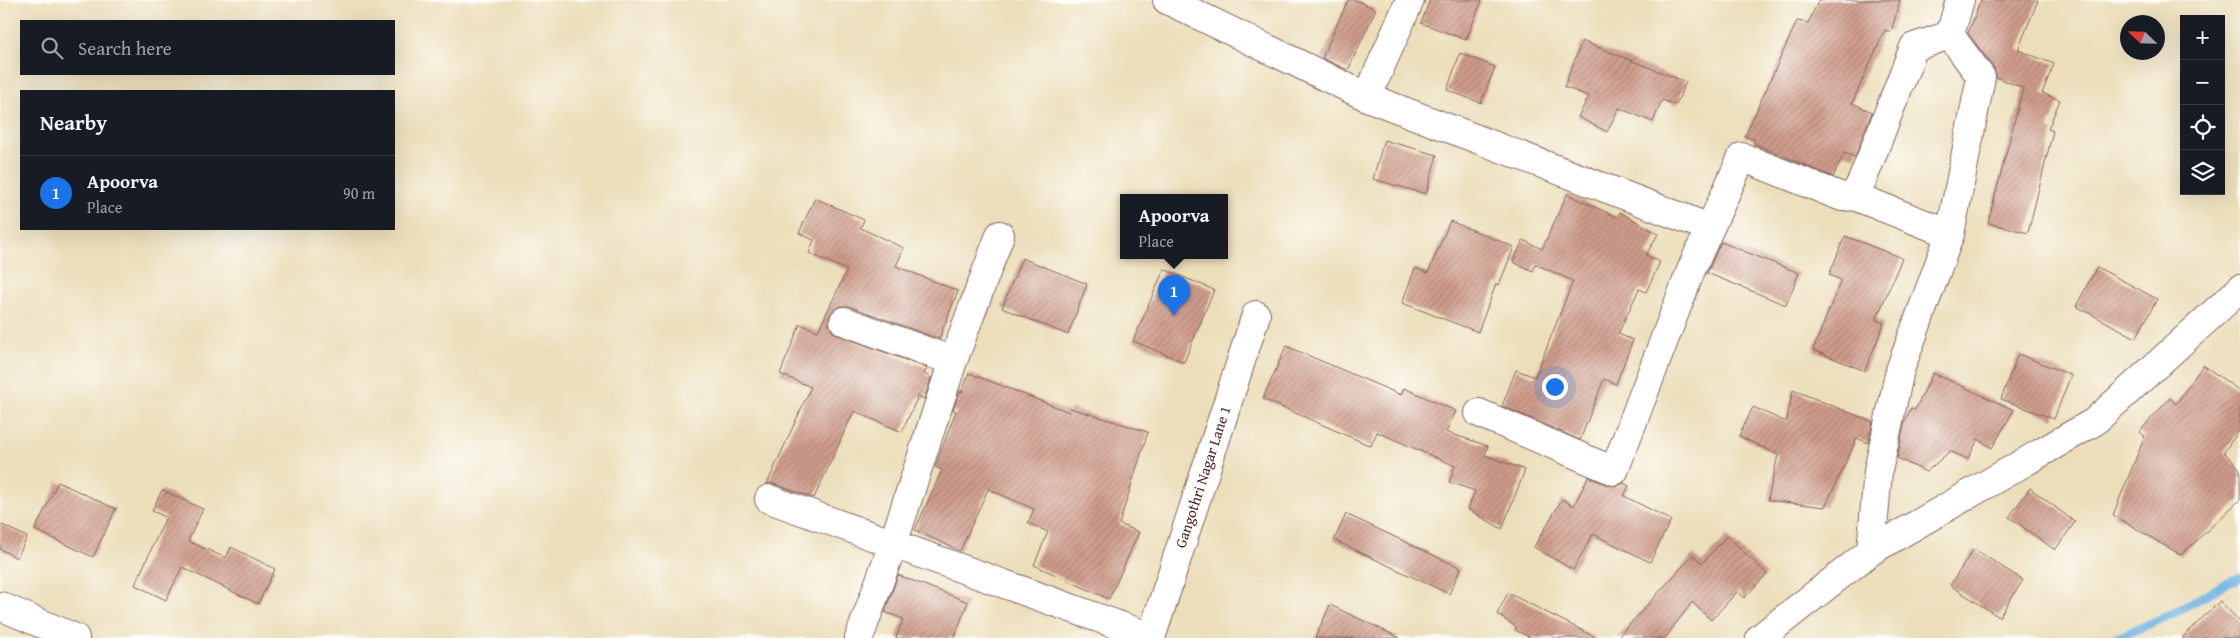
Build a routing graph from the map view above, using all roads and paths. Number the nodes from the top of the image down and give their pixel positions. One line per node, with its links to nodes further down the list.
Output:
1 (1167, 0): 5 (street)
2 (1410, 0): 5 (street)
3 (1960, 0): 4 (street)
4 (1950, 35): 6 (street); 8 (street)
5 (1367, 97): 7 (street)
6 (1854, 196): 7 (street); 8 (street)
7 (1710, 228): 14 (street)
8 (1950, 234): 17 (street)
9 (1000, 235): 13 (street)
10 (2240, 290): 17 (street)
11 (1256, 316): 21 (street, Gangothri Nagar Lane 1)
12 (844, 321): 13 (street)
13 (953, 361): 16 (street)
14 (1480, 413)
15 (769, 499): 16 (street)
16 (893, 544): 20 (street); 21 (street)
17 (1871, 551): 22 (street)
18 (0, 606): 19 (street)
19 (73, 638)
20 (859, 638)
21 (1151, 638)
22 (1760, 638)

